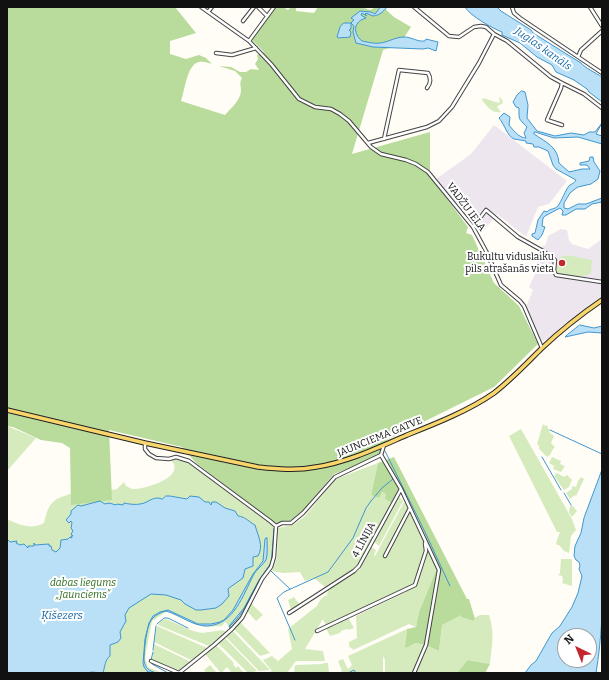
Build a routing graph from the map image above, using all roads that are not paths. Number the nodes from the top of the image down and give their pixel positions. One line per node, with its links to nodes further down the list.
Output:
1 (201, 7): 10 (street, VADŽU IELA)
2 (212, 7): 10 (street)
3 (254, 7): 12 (street)
4 (258, 7): 11 (street)
5 (274, 7): 11 (street)
6 (414, 7): 15 (street)
7 (508, 7): 9 (street)
8 (590, 7): 13 (street)
9 (512, 8): 19 (street)
10 (208, 12): 16 (street, VADŽU IELA)
11 (267, 16): 16 (street)
12 (243, 21)
13 (602, 26)
14 (602, 31): 19 (street)
15 (494, 34): 21 (street); 25 (street)
16 (249, 41): 17 (street, VADŽU IELA)
17 (256, 48): 18 (street); 26 (street, VADŽU IELA)
18 (216, 53)
19 (578, 57): 20 (street)
20 (602, 73)
21 (562, 84): 23 (street); 24 (street)
22 (427, 88): 25 (street)
23 (602, 108)
24 (562, 125)
25 (384, 139): 26 (street)
26 (367, 144): 27 (street, VADŽU IELA)
27 (473, 227): 28 (street); 30 (street, VADŽU IELA)
28 (602, 282)
29 (602, 300): 30 (main road, JAUNCIEMA GATVE)
30 (542, 348): 33 (main road, JAUNCIEMA GATVE)
31 (7, 410): 32 (main road, JAUNCIEMA GATVE)
32 (145, 443): 33 (main road, JAUNCIEMA GATVE); 37 (street)
33 (384, 445): 34 (street)
34 (380, 455): 35 (street); 37 (street)
35 (401, 489): 36 (street); 40 (street, 4 LĪNIJA)
36 (410, 508): 38 (street); 39 (street)
37 (276, 526): 43 (street)
38 (425, 540): 41 (street); 44 (street)
39 (385, 556)
40 (289, 613)
41 (317, 631)
42 (150, 661): 43 (street)
43 (179, 673)
44 (414, 673)

